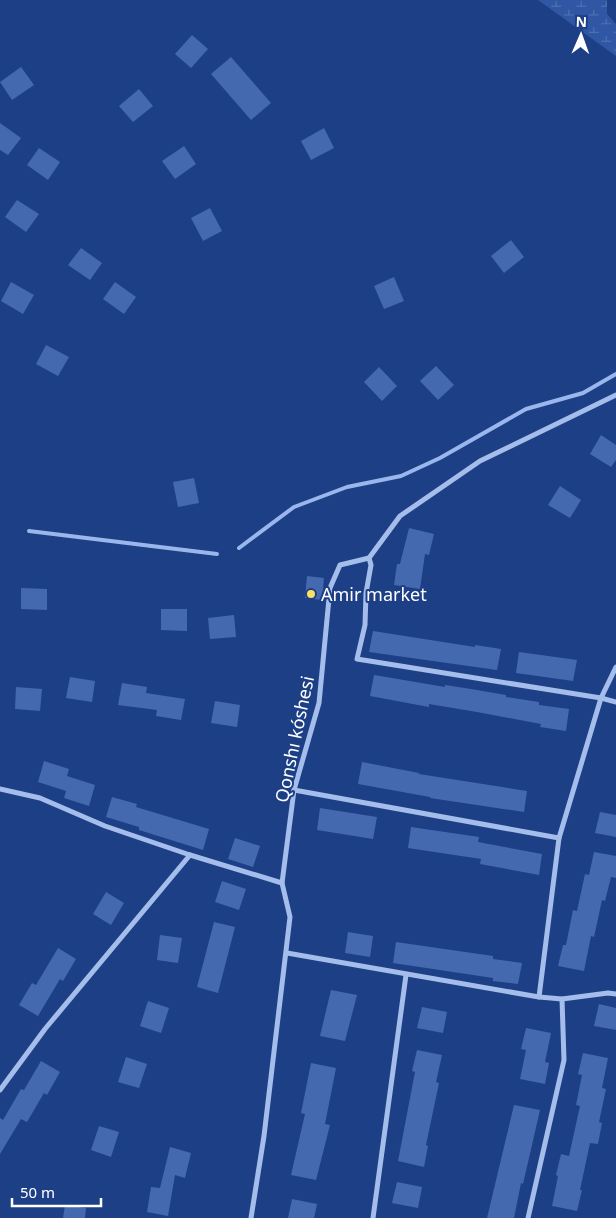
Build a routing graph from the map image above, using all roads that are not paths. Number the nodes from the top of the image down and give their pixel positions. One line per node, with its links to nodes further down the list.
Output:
1 (616, 395): 2 (street)
2 (369, 558): 4 (street); 7 (street, Qonshı kóshesi)
3 (616, 667): 4 (street)
4 (601, 698): 5 (street); 8 (street)
5 (616, 702)
6 (0, 789): 9 (street)
7 (294, 790): 8 (street); 10 (street, Qonshı kóshesi)
8 (559, 838): 14 (street)
9 (190, 855): 10 (street); 16 (street)
10 (282, 883): 11 (street, Qonshı kóshesi)
11 (287, 953): 12 (street); 17 (street, Qonshı kóshesi)
12 (406, 975): 14 (street); 18 (street)
13 (616, 994): 15 (street)
14 (539, 997): 15 (street)
15 (562, 999): 19 (street)
16 (0, 1090)
17 (251, 1218)
18 (373, 1218)
19 (528, 1218)

